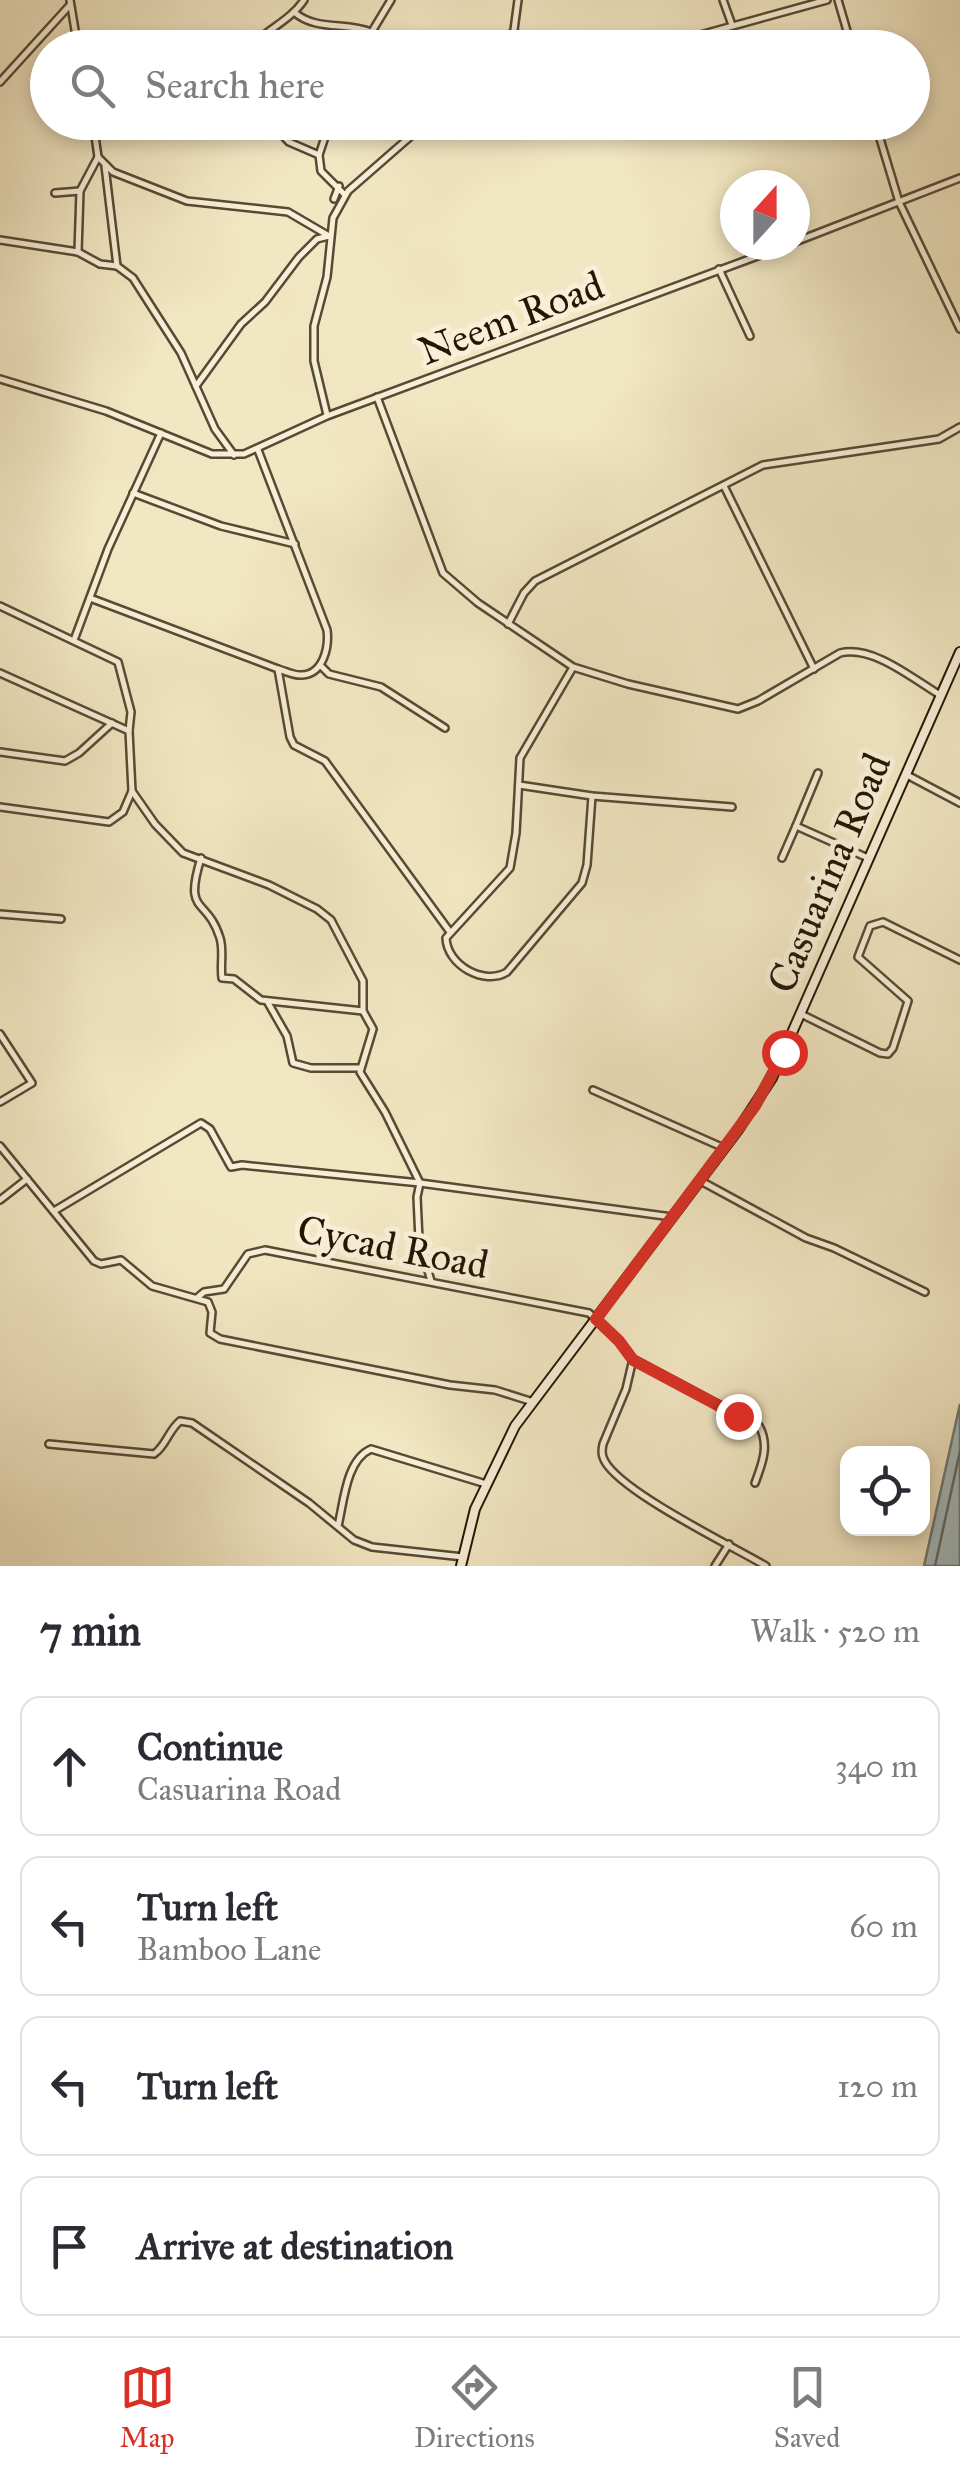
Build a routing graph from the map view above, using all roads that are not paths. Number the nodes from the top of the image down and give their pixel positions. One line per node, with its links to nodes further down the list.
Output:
1 (304, 0): 8 (street)
2 (391, 0): 14 (street)
3 (518, 0): 15 (street)
4 (723, 0): 9 (street)
5 (827, 0): 9 (street)
6 (838, 0): 17 (street)
7 (70, 3): 10 (street); 11 (street)
8 (294, 12): 12 (street); 13 (street)
9 (732, 25): 16 (street)
10 (46, 30)
11 (75, 30)
12 (267, 30)
13 (366, 30)
14 (372, 30)
15 (514, 30)
16 (715, 30)
17 (847, 30)
18 (30, 48): 19 (street)
19 (0, 82)
20 (96, 140): 26 (street)
21 (287, 140): 25 (street)
22 (324, 140): 25 (street)
23 (407, 140): 32 (street)
24 (880, 140): 34 (street)
25 (319, 156): 29 (street)
26 (98, 157): 27 (street); 30 (street)
27 (105, 166): 35 (street); 40 (street)
28 (960, 178): 34 (street)
29 (339, 186): 32 (street); 33 (street)
30 (80, 190): 31 (street); 38 (street)
31 (55, 193)
32 (345, 195): 35 (street)
33 (334, 199)
34 (899, 202): 36 (street); 42 (street)
35 (329, 236): 45 (street); 48 (street)
36 (810, 236)
37 (0, 240): 38 (street)
38 (78, 252): 40 (street)
39 (744, 260): 41 (street, Neem Road)
40 (117, 266): 45 (street)
41 (719, 269): 43 (street); 47 (street, Neem Road)
42 (960, 328)
43 (750, 336)
44 (2, 380): 46 (street); 50 (street)
45 (196, 386): 52 (street)
46 (0, 388)
47 (377, 397): 48 (street, Neem Road); 58 (street)
48 (327, 416): 51 (street, Neem Road)
49 (960, 427): 53 (street)
50 (161, 433): 52 (street); 54 (street)
51 (258, 450): 52 (street, Neem Road); 55 (street)
52 (234, 455)
53 (724, 486): 58 (street); 65 (street)
54 (133, 492): 55 (street); 56 (street)
55 (294, 544): 61 (street)
56 (90, 598): 59 (street); 64 (street)
57 (0, 606): 59 (street)
58 (508, 624): 63 (street)
59 (74, 640): 70 (street)
60 (960, 652): 62 (street, Casuarina Road)
61 (320, 665): 64 (street); 69 (street)
62 (957, 665): 67 (street, Casuarina Road)
63 (573, 668): 65 (street); 74 (street)
64 (278, 669): 86 (street)
65 (814, 669): 67 (street)
66 (0, 673): 68 (street)
67 (940, 696): 73 (street, Casuarina Road)
68 (113, 722): 70 (street); 71 (street)
69 (445, 728)
70 (129, 731): 75 (street)
71 (0, 752)
72 (818, 773): 80 (street)
73 (904, 774): 77 (street); 83 (street, Casuarina Road)
74 (519, 785): 76 (street); 86 (street)
75 (132, 791): 78 (street); 81 (street)
76 (592, 796): 79 (street); 86 (street)
77 (960, 802)
78 (0, 807)
79 (732, 807)
80 (796, 826): 82 (street); 83 (street)
81 (201, 858): 88 (street); 89 (street)
82 (782, 858)
83 (868, 858): 90 (street, Casuarina Road)
84 (0, 914): 85 (street)
85 (60, 919)
86 (450, 932)
87 (960, 960): 90 (street)
88 (267, 1001): 89 (street); 92 (street)
89 (363, 1011): 92 (street)
90 (802, 1014): 96 (street, Casuarina Road)
91 (0, 1034): 94 (street)
92 (360, 1068): 99 (street)
93 (593, 1090): 96 (street)
94 (0, 1102)
95 (0, 1146): 97 (street)
96 (724, 1148): 98 (street, Casuarina Road)
97 (28, 1179): 100 (street); 101 (street)
98 (700, 1180): 102 (street, Casuarina Road); 104 (street)
99 (420, 1183): 101 (street); 102 (street); 103 (street)
100 (0, 1200)
101 (54, 1212): 105 (street)
102 (672, 1217): 106 (street, Casuarina Road)
103 (430, 1280): 105 (street, Cycad Road); 106 (street, Cycad Road)
104 (924, 1292)
105 (198, 1297): 108 (street)
106 (596, 1319): 107 (street); 108 (street, Casuarina Road)
107 (633, 1360): 110 (street); 113 (street)
108 (532, 1402): 111 (street, Casuarina Road)
109 (49, 1444): 112 (street)
110 (756, 1483)
111 (486, 1484): 112 (street); 114 (street, Casuarina Road)
112 (337, 1526): 114 (street)
113 (728, 1544): 115 (street); 116 (street)
114 (462, 1561)
115 (714, 1566)
116 (766, 1566)

